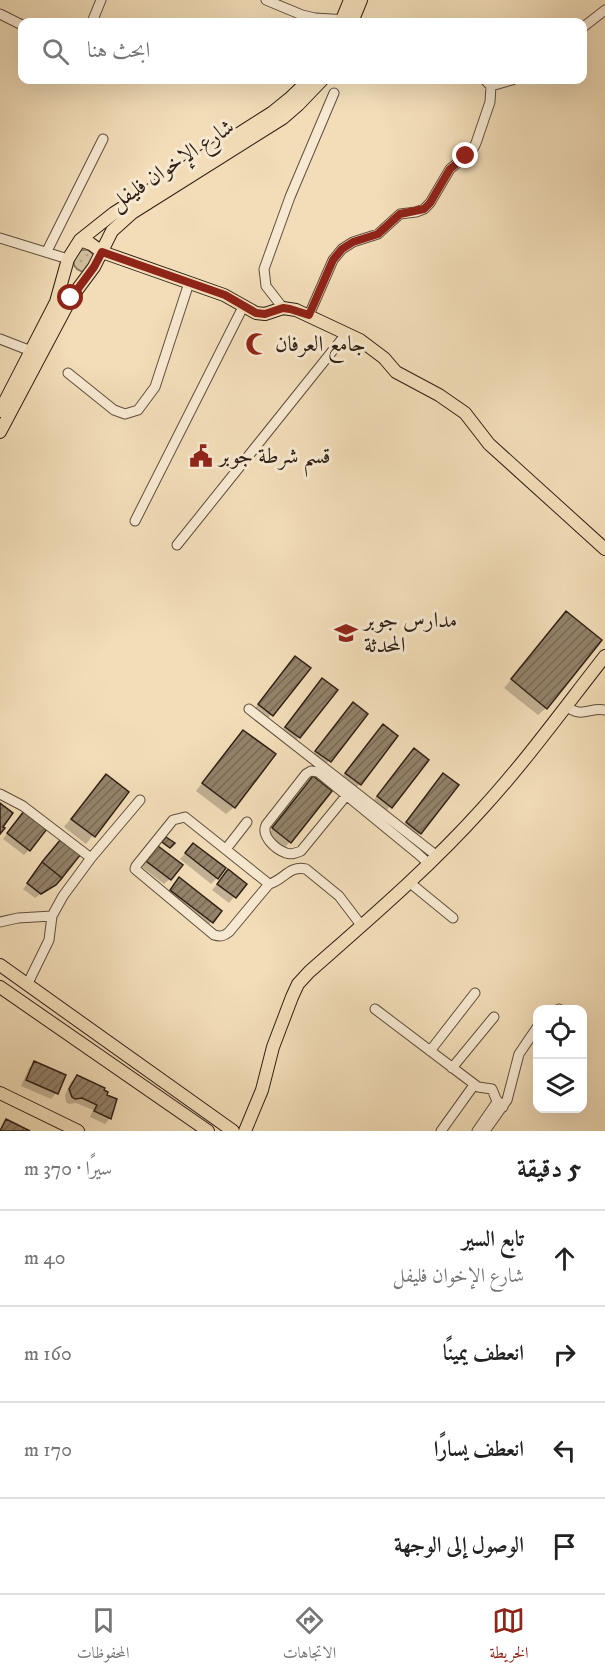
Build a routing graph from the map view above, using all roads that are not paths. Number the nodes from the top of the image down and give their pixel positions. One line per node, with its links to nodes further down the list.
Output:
1 (101, 0): 7 (street)
2 (266, 0): 8 (street)
3 (350, 0): 9 (main road)
4 (361, 0): 10 (main road)
5 (605, 10): 12 (street)
6 (0, 14): 11 (street)
7 (94, 18)
8 (318, 18)
9 (347, 18)
10 (349, 18)
11 (18, 23)
12 (587, 24)
13 (305, 84): 19 (main road, شارع الإخوان فليفل)
14 (318, 84): 21 (main road, شارع الإخوان فليفل)
15 (488, 84): 27 (street)
16 (334, 93): 26 (street)
17 (103, 139): 20 (street)
18 (0, 238): 20 (street)
19 (80, 240): 21 (main road); 22 (main road, شارع الإخوان فليفل)
20 (47, 251): 22 (street)
21 (102, 252): 23 (main road, شارع الإخوان فليفل); 24 (main road)
22 (67, 262): 23 (main road); 30 (main road, شارع الإخوان فليفل)
23 (84, 280): 32 (main road, شارع الإخوان فليفل)
24 (189, 283): 25 (main road); 31 (street)
25 (244, 306): 26 (main road); 34 (street)
26 (283, 308): 27 (main road)
27 (309, 315): 28 (main road)
28 (346, 334): 35 (street); 36 (main road)
29 (0, 339): 30 (street)
30 (31, 351): 32 (main road, شارع الإخوان فليفل)
31 (68, 373)
32 (4, 411): 33 (main road, شارع الإخوان فليفل)
33 (0, 432)
34 (135, 522)
35 (177, 545)
36 (605, 549)
37 (605, 656): 38 (main road)
38 (566, 706): 40 (street); 47 (main road)
39 (249, 709): 47 (street)
40 (605, 710)
41 (0, 794): 46 (street)
42 (346, 796): 42 (street); 47 (street)
43 (140, 800): 46 (street)
44 (247, 822): 45 (street)
45 (226, 849): 49 (street); 49 (street)
46 (92, 858): 50 (street)
47 (433, 860): 48 (main road)
48 (409, 882): 51 (street); 53 (main road)
49 (269, 884): 53 (street)
50 (52, 916): 52 (street); 55 (street)
51 (453, 918)
52 (0, 922)
53 (362, 925): 69 (main road)
54 (0, 965): 55 (main road)
55 (27, 985): 68 (main road)
56 (0, 987): 67 (main road)
57 (475, 993): 61 (street)
58 (375, 1009): 61 (street)
59 (494, 1017): 62 (street)
60 (533, 1032): 65 (street)
61 (430, 1051): 62 (street)
62 (452, 1068): 63 (street)
63 (474, 1085): 65 (street); 70 (street)
64 (0, 1093): 66 (main road)
65 (500, 1104): 71 (street); 72 (street)
66 (78, 1131)
67 (208, 1131)
68 (233, 1131)
69 (245, 1131)
70 (441, 1131)
71 (477, 1131)
72 (485, 1131)

